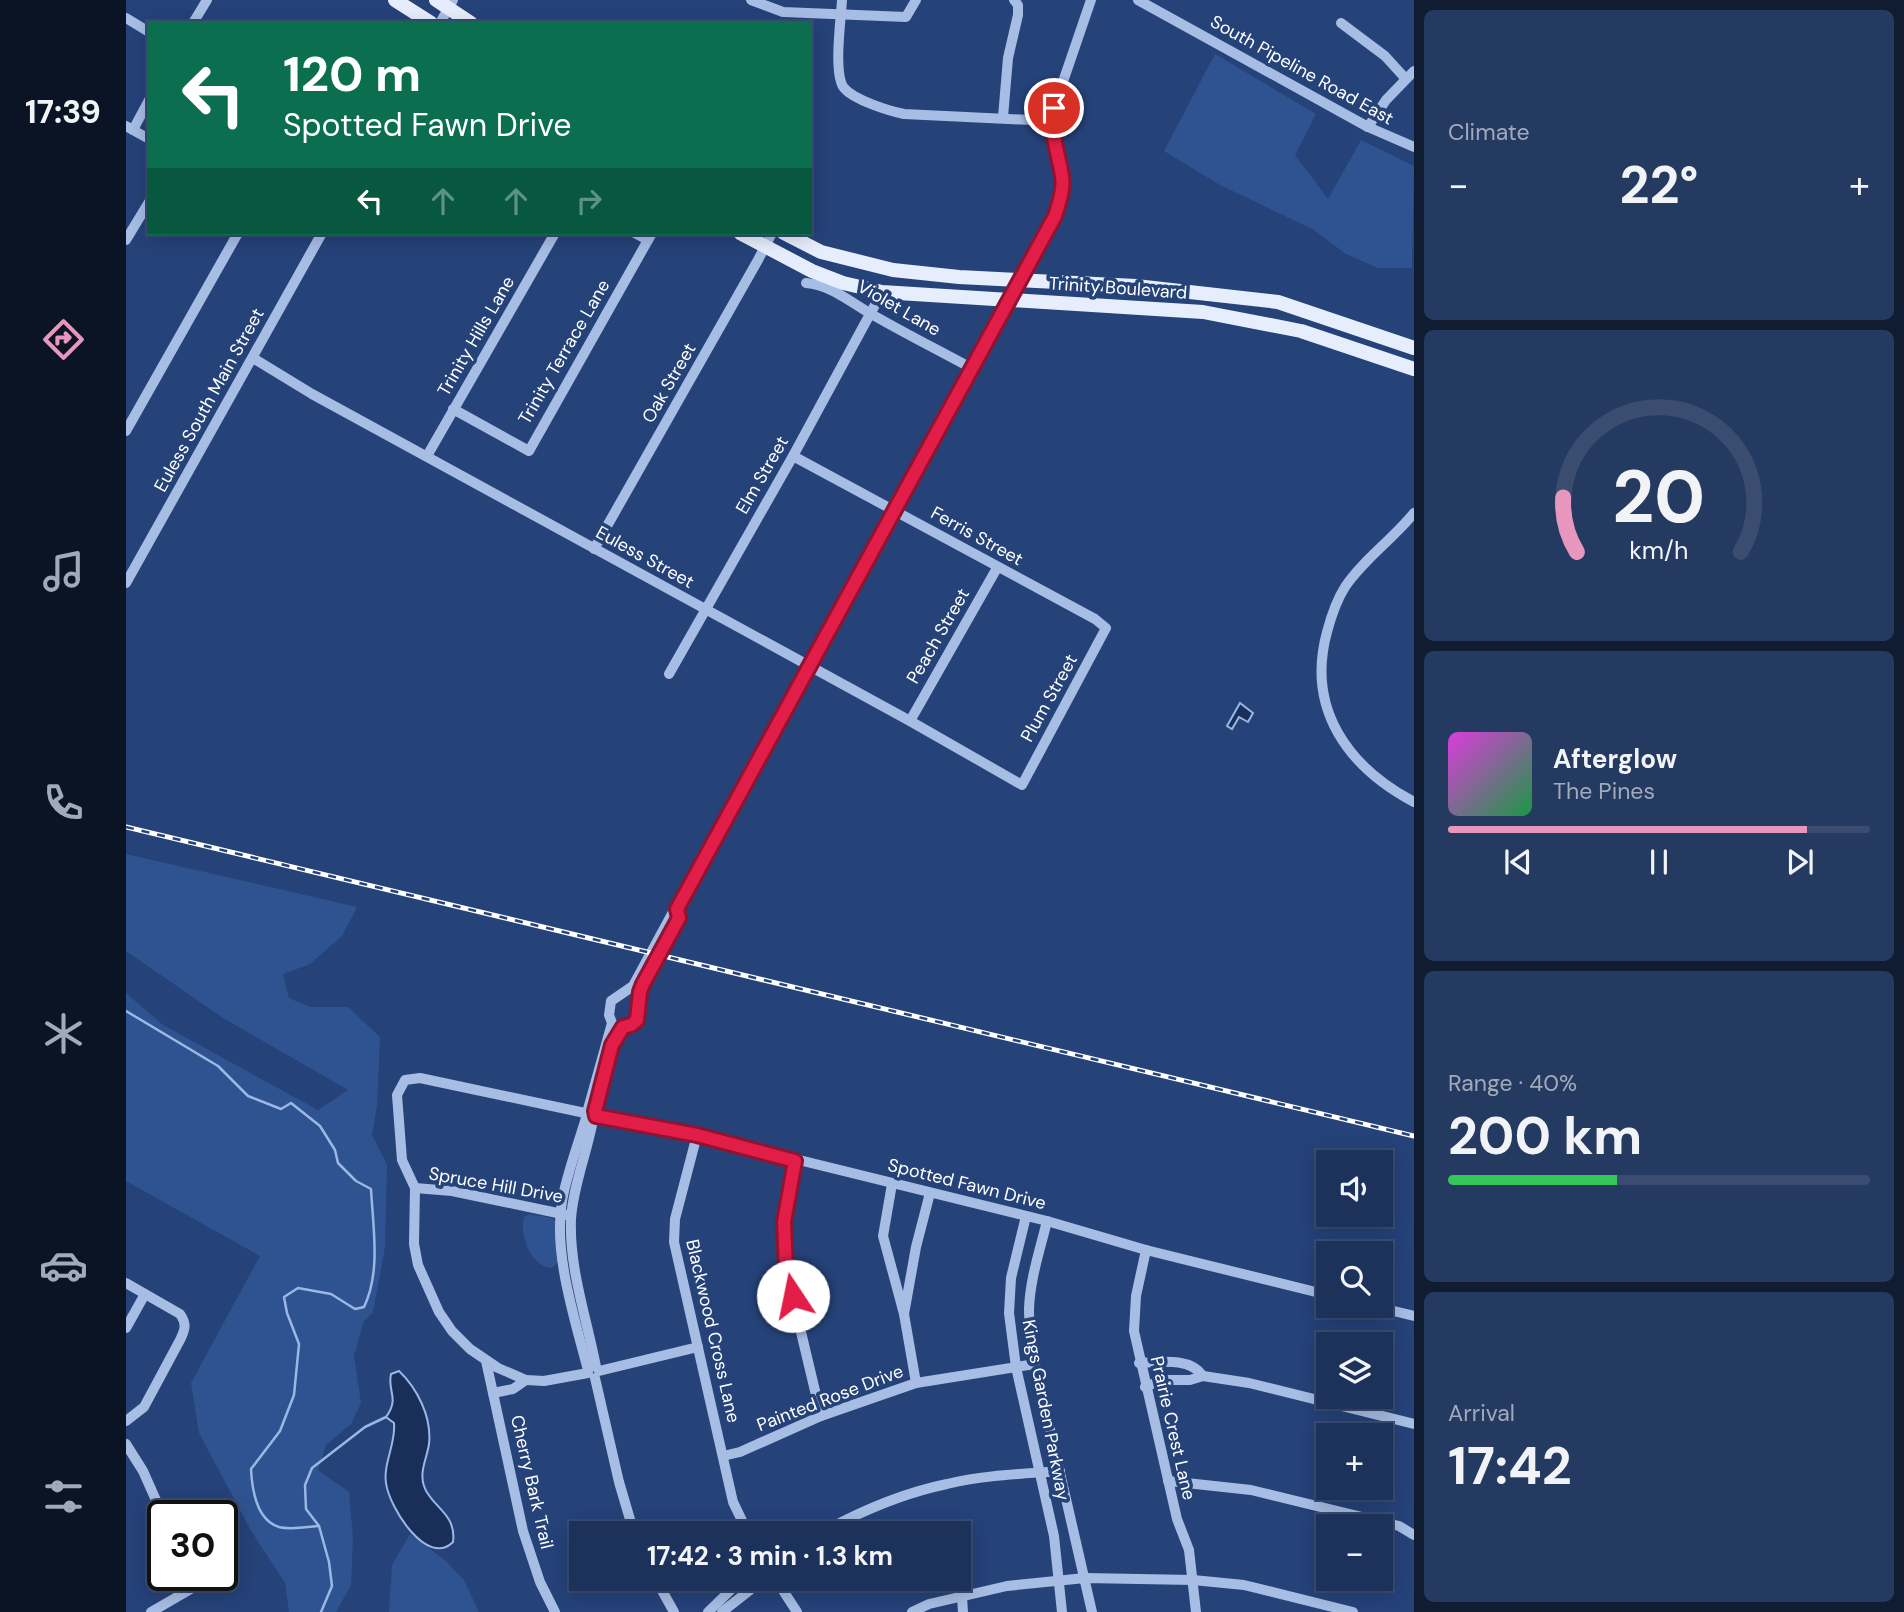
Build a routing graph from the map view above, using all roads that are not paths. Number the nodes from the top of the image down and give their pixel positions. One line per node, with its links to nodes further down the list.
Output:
1 (207, 0): 12 (street)
2 (395, 0): 13 (main road)
3 (751, 0): 10 (street)
4 (842, 0): 10 (street)
5 (916, 0): 10 (street)
6 (1014, 0): 20 (street)
7 (1091, 0): 21 (street)
8 (1138, 0): 22 (street, South Pipeline Road East)
9 (446, 3): 14 (street); 15 (main road)
10 (841, 14): 20 (street)
11 (126, 18): 17 (street)
12 (194, 21)
13 (428, 21)
14 (441, 21)
15 (468, 21)
16 (1341, 23): 18 (street)
17 (147, 31)
18 (1410, 74): 22 (street)
19 (147, 103): 23 (street)
20 (1003, 117): 21 (street)
21 (1052, 121): 35 (street)
22 (1368, 127): 25 (street, South Pipeline Road East)
23 (129, 128): 24 (street)
24 (147, 138)
25 (1414, 147)
26 (147, 205): 33 (street)
27 (237, 235): 45 (street)
28 (318, 235): 41 (street, Euless South Main Street)
29 (554, 235): 44 (street, Trinity Hills Lane)
30 (748, 235): 34 (main road, Trinity Boulevard)
31 (788, 235): 35 (main road, Trinity Boulevard)
32 (650, 237): 44 (street, Trinity Terrace Lane)
33 (126, 240)
34 (769, 240): 37 (main road, Trinity Boulevard); 50 (street, Oak Street)
35 (1022, 280): 38 (street); 40 (main road, Trinity Boulevard)
36 (806, 283): 39 (street, Violet Lane)
37 (882, 292): 38 (main road, Trinity Boulevard); 39 (street, Elm Street)
38 (1011, 300): 42 (street); 43 (main road, Trinity Boulevard)
39 (871, 314): 42 (street, Violet Lane); 47 (street, Elm Street)
40 (1414, 348)
41 (253, 358): 46 (street, Euless Street); 52 (street, Euless South Main Street)
42 (973, 369): 48 (street)
43 (1414, 369)
44 (453, 409): 46 (street, Trinity Hills Lane)
45 (126, 431)
46 (427, 456): 50 (street, Euless Street)
47 (793, 457): 48 (street, Ferris Street); 53 (street, Elm Street)
48 (895, 510): 51 (street, Ferris Street); 55 (street)
49 (1414, 513): 59 (street)
50 (594, 549): 53 (street, Euless Street)
51 (997, 568): 54 (street, Ferris Street); 57 (street, Peach Street)
52 (126, 583)
53 (704, 610): 55 (street, Euless Street); 56 (street, Elm Street)
54 (1106, 628): 58 (street, Plum Street)
55 (810, 666): 57 (street, Euless Street); 60 (street)
56 (669, 674)
57 (910, 721): 58 (street, Euless Street)
58 (1022, 785)
59 (1414, 802)
60 (655, 954): 61 (street); 62 (street)
61 (611, 1023): 62 (street); 63 (street)
62 (623, 1027): 63 (street)
63 (591, 1115): 64 (street, Spotted Fawn Drive); 67 (street, Spotted Fawn Drive); 69 (street)
64 (697, 1135): 65 (street, Spotted Fawn Drive); 80 (street, Blackwood Cross Lane)
65 (795, 1161): 66 (street, Spotted Fawn Drive); 91 (street)
66 (892, 1184): 68 (street, Spotted Fawn Drive); 77 (street)
67 (415, 1188): 69 (street, Spruce Hill Drive); 81 (street)
68 (930, 1193): 70 (street, Spotted Fawn Drive); 77 (street)
69 (567, 1215): 85 (street)
70 (1026, 1216): 71 (street, Spotted Fawn Drive); 84 (street, Kings Garden Parkway)
71 (1047, 1222): 72 (street, Spotted Fawn Drive); 83 (street, Kings Garden Parkway)
72 (1146, 1250): 74 (street, Spotted Fawn Drive); 82 (street, Prairie Crest Lane)
73 (126, 1283): 75 (street)
74 (1316, 1291)
75 (145, 1294): 79 (street); 92 (street)
76 (1393, 1311): 78 (street)
77 (904, 1314): 88 (street)
78 (1414, 1316)
79 (126, 1328)
80 (698, 1347): 85 (street); 95 (street, Blackwood Cross Lane)
81 (486, 1361): 87 (street); 90 (street, Cherry Bark Trail)
82 (1139, 1363): 86 (street); 89 (street, Prairie Crest Lane)
83 (1035, 1364): 84 (street, Painted Rose Drive); 96 (street, Kings Garden Parkway)
84 (1016, 1367): 88 (street, Painted Rose Drive); 97 (street, Kings Garden Parkway)
85 (593, 1372): 87 (street); 100 (street)
86 (1203, 1376): 89 (street); 93 (street)
87 (526, 1380): 90 (street)
88 (916, 1383): 91 (street, Painted Rose Drive)
89 (1145, 1387): 98 (street, Prairie Crest Lane)
90 (493, 1393): 115 (street, Cherry Bark Trail)
91 (821, 1416): 95 (street, Painted Rose Drive)
92 (126, 1421)
93 (1414, 1424)
94 (126, 1444): 99 (street)
95 (723, 1456): 101 (street, Blackwood Cross Lane)
96 (1060, 1471): 97 (street); 104 (street, Kings Garden Parkway)
97 (1040, 1473): 102 (street); 105 (street, Kings Garden Parkway)
98 (1168, 1481): 103 (street); 106 (street, Prairie Crest Lane)
99 (156, 1500)
100 (630, 1521)
101 (742, 1521)
102 (843, 1521)
103 (1414, 1535)
104 (1085, 1578): 105 (street); 106 (street); 124 (street, Kings Garden Parkway)
105 (1060, 1579): 112 (street); 123 (street, Kings Garden Parkway)
106 (1193, 1580): 113 (street); 125 (street, Prairie Crest Lane)
107 (189, 1591): 114 (street)
108 (662, 1591): 118 (street)
109 (730, 1591): 119 (street)
110 (749, 1591): 120 (street)
111 (783, 1591): 121 (street)
112 (962, 1597): 116 (street); 122 (street)
113 (1312, 1606): 126 (street)
114 (164, 1609): 117 (street)
115 (553, 1611)
116 (919, 1611)
117 (151, 1612)
118 (674, 1612)
119 (708, 1612)
120 (722, 1612)
121 (797, 1612)
122 (963, 1612)
123 (1062, 1612)
124 (1092, 1612)
125 (1196, 1612)
126 (1353, 1612)

